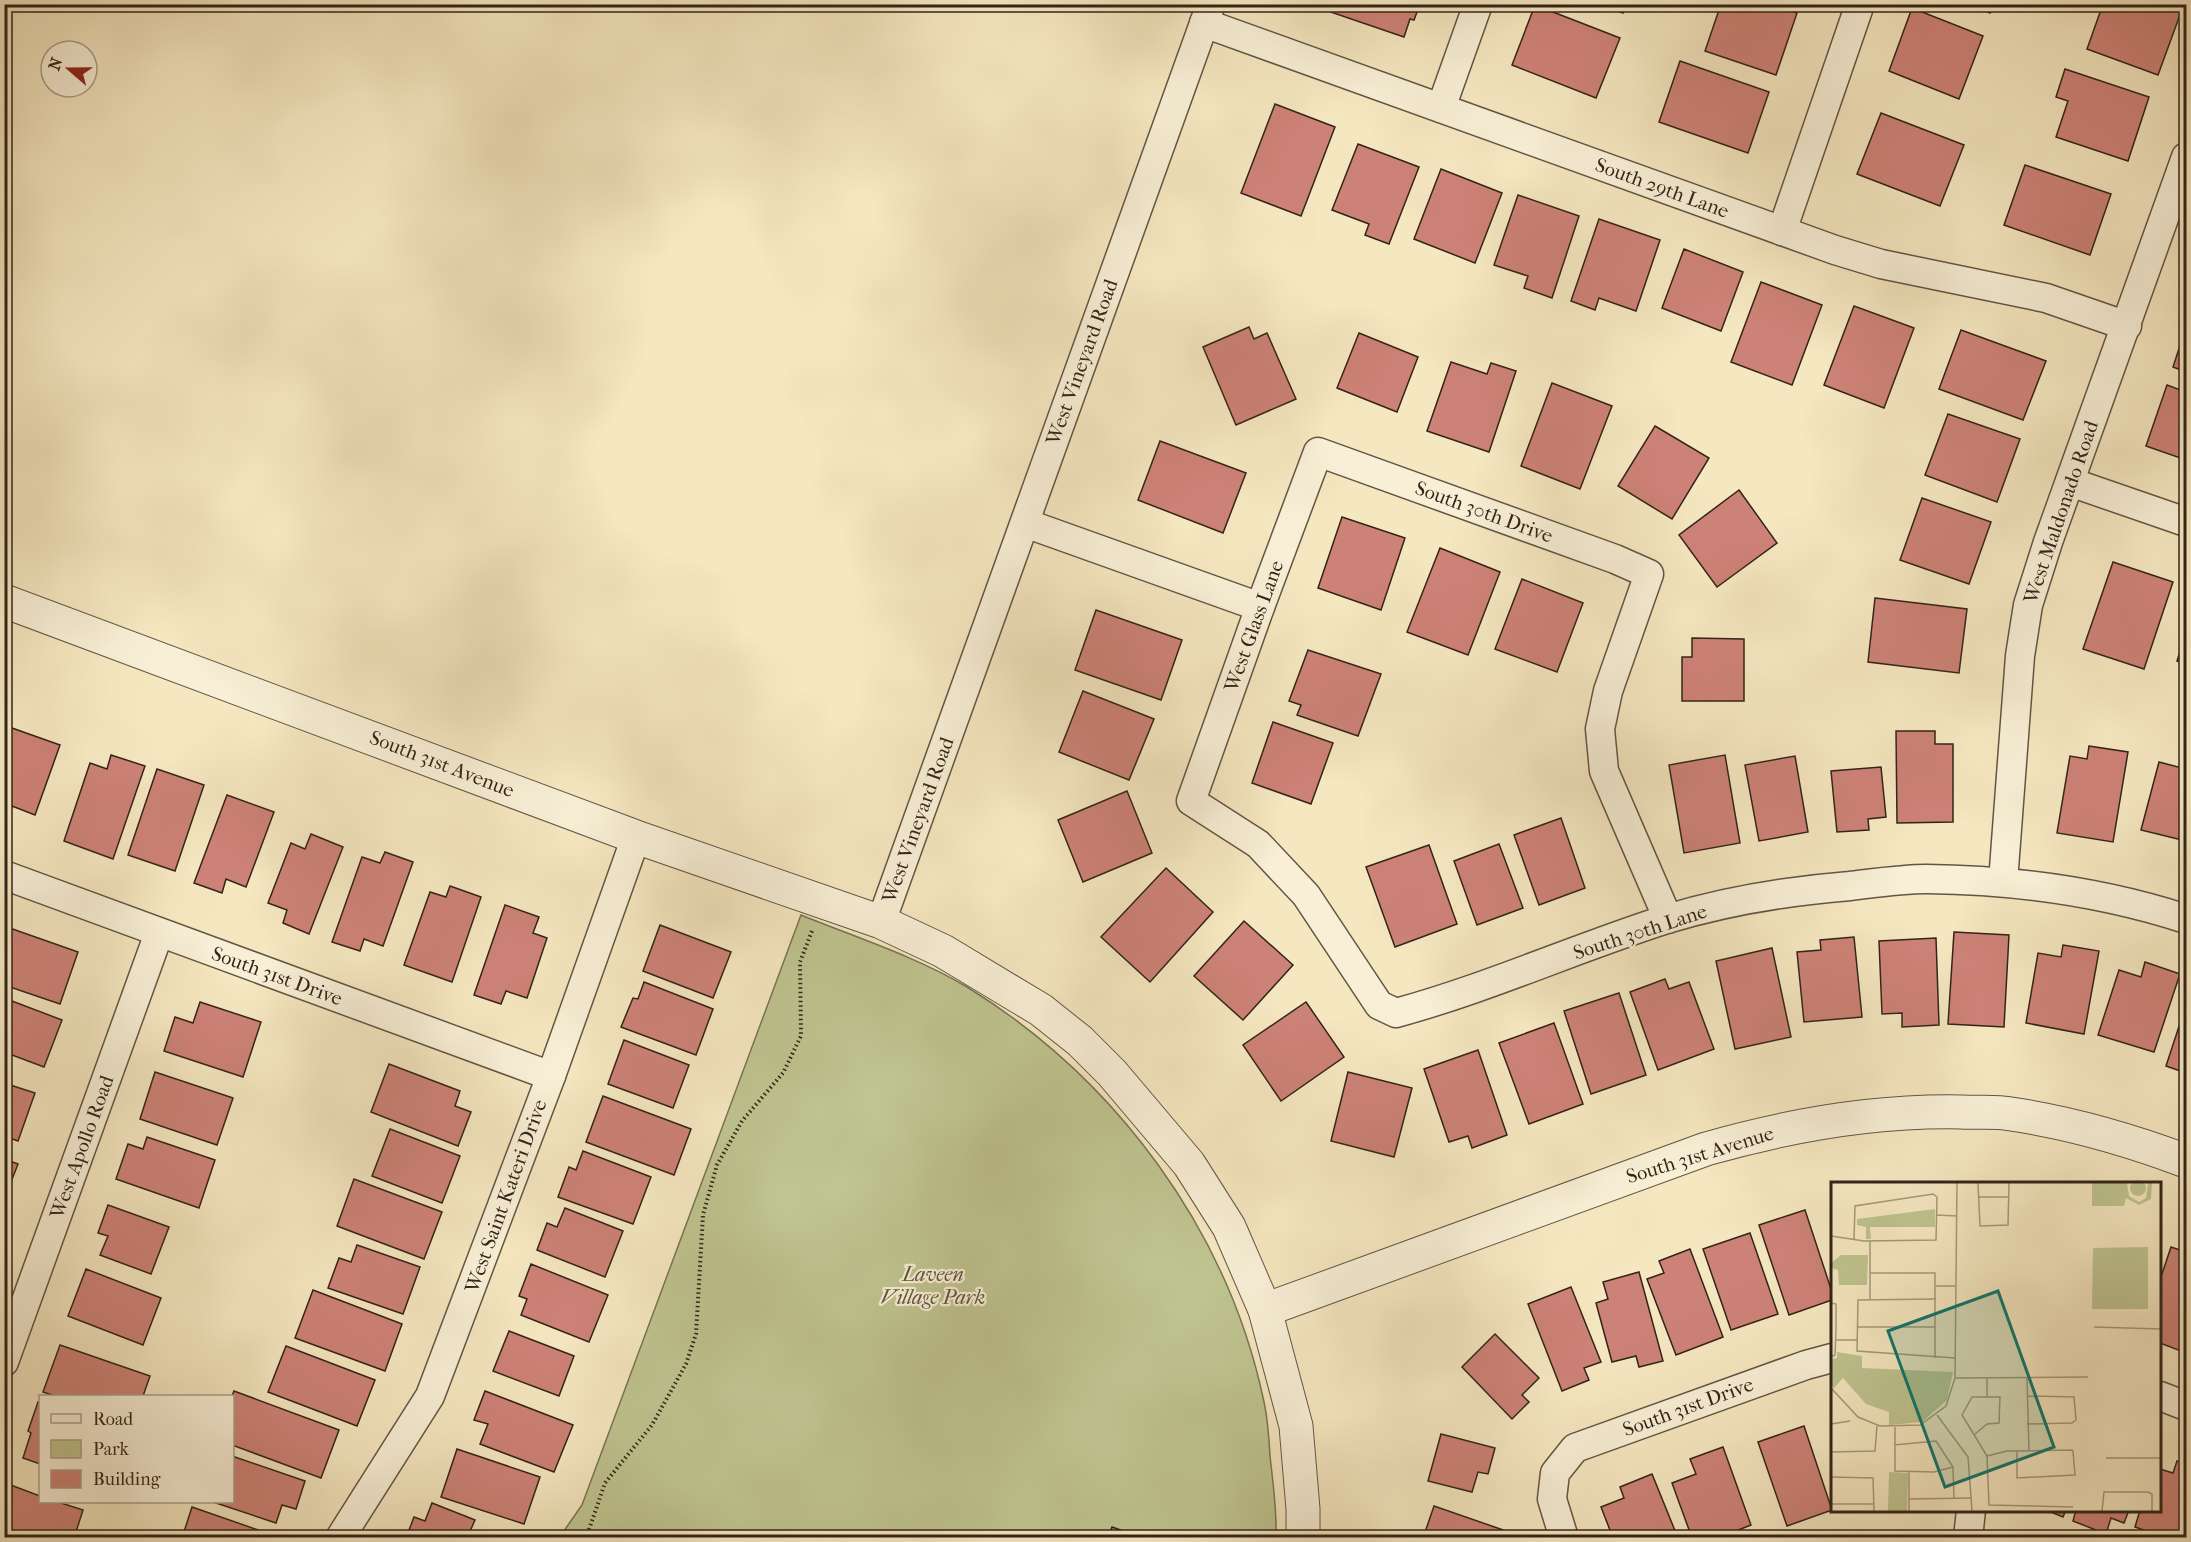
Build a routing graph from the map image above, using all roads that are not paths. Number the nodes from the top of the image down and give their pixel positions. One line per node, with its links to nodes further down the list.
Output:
1 (1478, 4): 4 (street)
2 (1860, 4): 6 (street)
3 (1208, 14): 4 (street, South 29th Lane); 11 (street, West Vineyard Road)
4 (1441, 108): 6 (street, South 29th Lane)
5 (2187, 157): 7 (street, West Maldonado Road)
6 (1782, 231): 7 (street, South 29th Lane)
7 (2127, 326): 9 (street, West Maldonado Road)
8 (1318, 452): 13 (street, West Glass Lane); 18 (street, South 30th Drive)
9 (2070, 482): 10 (street); 17 (street, West Maldonado Road)
10 (2187, 522)
11 (1024, 523): 13 (street); 20 (street, West Vineyard Road)
12 (4, 601): 15 (street, South 31st Avenue)
13 (1260, 607): 14 (street, West Glass Lane)
14 (1191, 801): 18 (street, South 30th Lane)
15 (636, 837): 20 (street, South 31st Avenue); 22 (street, West Saint Kateri Drive)
16 (4, 874): 21 (street, South 31st Drive)
17 (2003, 882): 18 (street, South 30th Lane); 19 (street, South 30th Lane)
18 (1668, 919)
19 (2187, 919)
20 (881, 922): 24 (street, West Vineyard Road)
21 (159, 933): 22 (street, South 31st Drive); 26 (street, West Apollo Road)
22 (551, 1076): 30 (street, West Saint Kateri Drive)
23 (2187, 1161): 24 (street, South 31st Avenue)
24 (1265, 1310): 31 (street, West Vineyard Road)
25 (1831, 1359): 32 (street, South 31st Drive)
26 (4, 1362)
27 (2161, 1396): 28 (street)
28 (2187, 1406)
29 (1971, 1512): 33 (street)
30 (340, 1538)
31 (1303, 1538)
32 (1564, 1538)
33 (1968, 1538)

